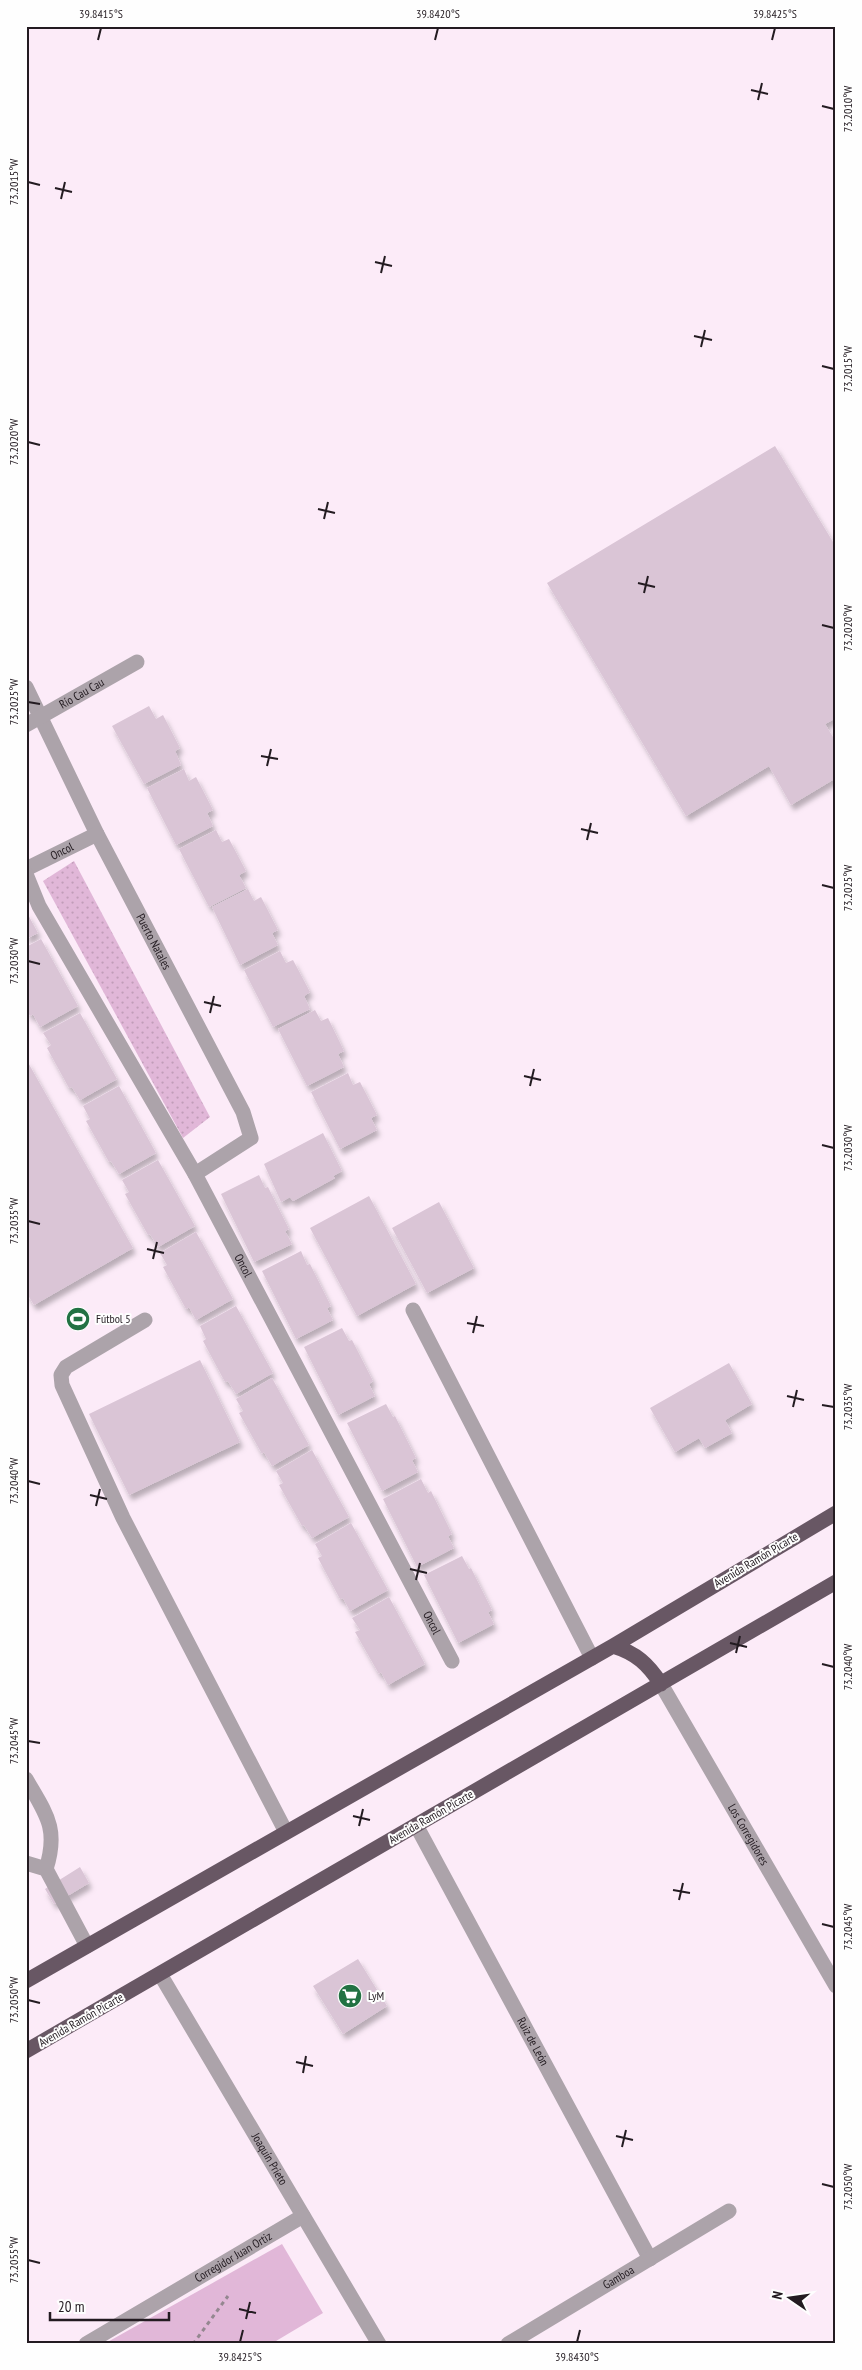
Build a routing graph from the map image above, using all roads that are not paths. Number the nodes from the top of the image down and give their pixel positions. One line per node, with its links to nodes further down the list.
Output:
1 (137, 662): 3 (street, Río Cau Cau)
2 (26, 687): 3 (street, Puerto Natales)
3 (42, 717): 4 (street, Río Cau Cau); 5 (street, Puerto Natales)
4 (26, 725)
5 (97, 834): 6 (street, Oncol); 8 (street, Puerto Natales)
6 (26, 869)
7 (26, 874): 8 (street, Oncol)
8 (195, 1174): 15 (street, Oncol)
9 (413, 1310): 14 (street)
10 (145, 1320): 19 (street)
11 (836, 1513): 13 (highway, Avenida Ramón Picarte)
12 (836, 1582): 16 (highway, Avenida Ramón Picarte)
13 (613, 1646): 14 (highway, Avenida Ramón Picarte); 16 (highway)
14 (592, 1658): 19 (highway, Avenida Ramón Picarte)
15 (452, 1661)
16 (660, 1684): 18 (highway, Avenida Ramón Picarte); 25 (street, Los Corregidores)
17 (26, 1779): 21 (street)
18 (416, 1825): 23 (highway, Avenida Ramón Picarte); 29 (street, Ruiz de León)
19 (286, 1832): 22 (highway, Avenida Ramón Picarte)
20 (26, 1863): 21 (street)
21 (46, 1869): 22 (street)
22 (87, 1946): 24 (highway, Avenida Ramón Picarte)
23 (160, 1974): 26 (highway, Avenida Ramón Picarte); 28 (street, Joaquín Prieto)
24 (26, 1980)
25 (836, 1986)
26 (26, 2051)
27 (730, 2211): 29 (street, Gamboa)
28 (303, 2216): 30 (street, Corregidor Juan Ortiz); 31 (street, Joaquín Prieto)
29 (650, 2259): 32 (street, Gamboa)
30 (86, 2344)
31 (379, 2344)
32 (508, 2344)

